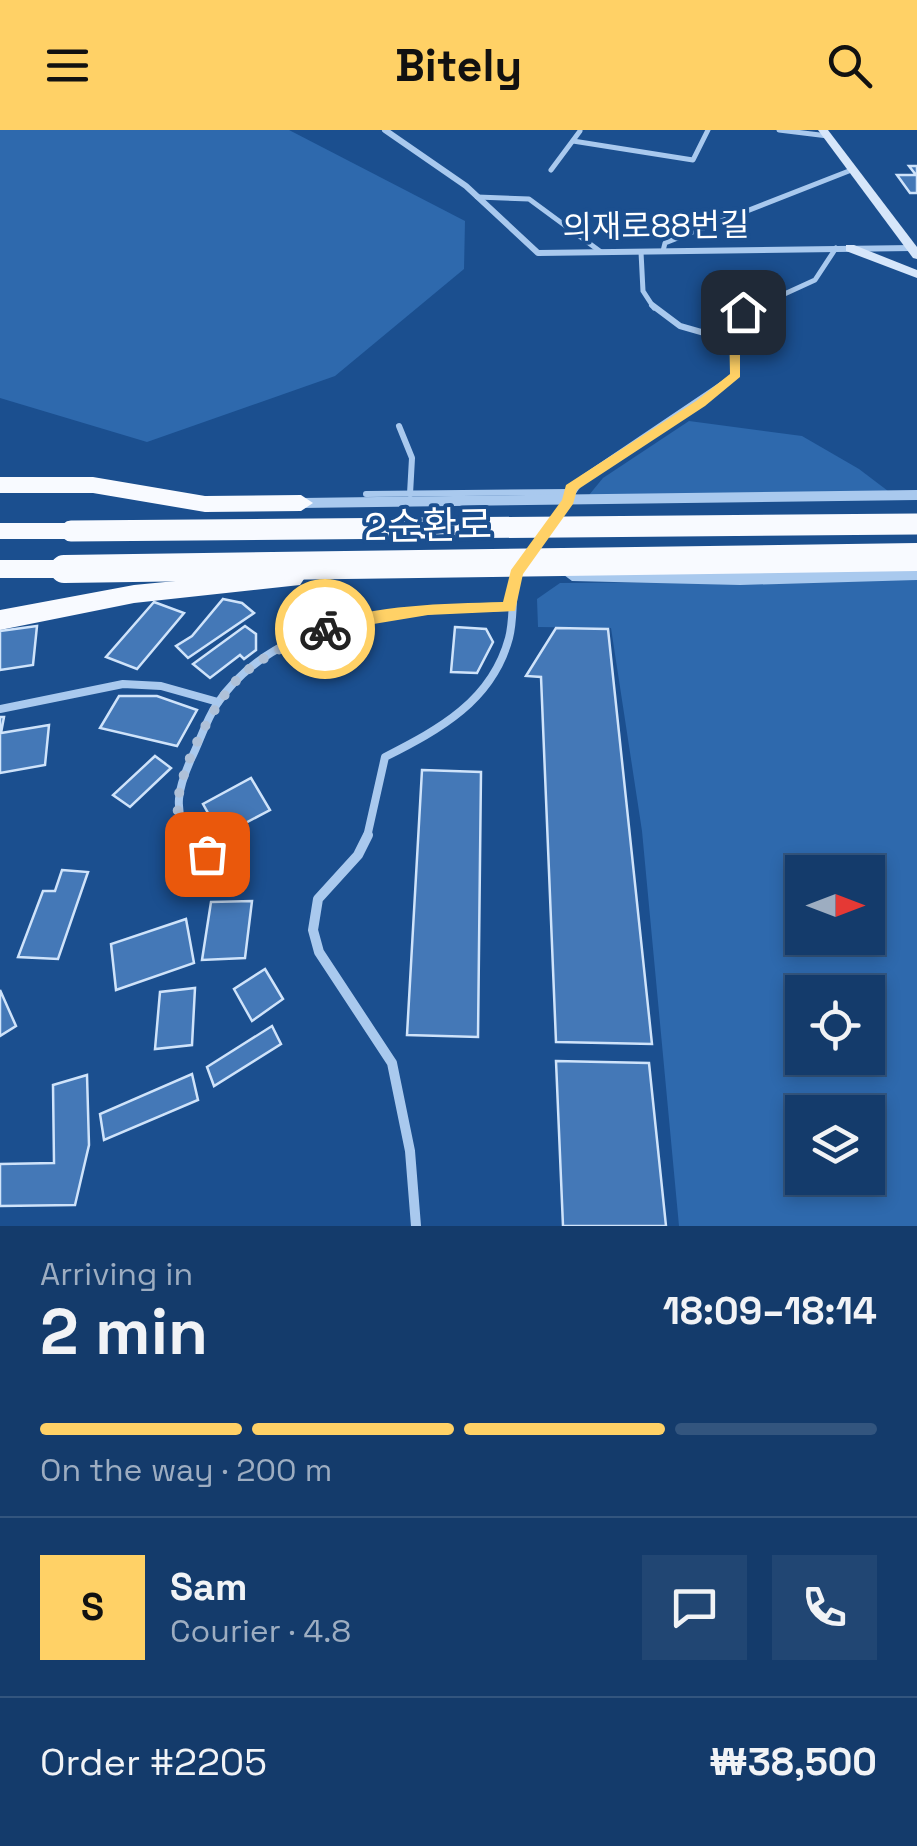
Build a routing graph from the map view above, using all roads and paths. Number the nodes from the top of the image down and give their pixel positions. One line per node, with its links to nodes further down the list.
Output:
1 (385, 130): 10 (street, 의재로88번길)
2 (572, 130): 5 (lane)
3 (708, 130): 7 (lane)
4 (780, 130): 6 (lane)
5 (581, 131): 7 (lane)
6 (826, 133): 9 (main road)
7 (573, 141): 8 (lane)
8 (551, 170)
9 (854, 170): 12 (lane); 13 (main road)
10 (477, 197): 14 (lane); 14 (street, 의재로88번길)
11 (843, 248): 12 (street, 의재로88번길); 13 (street, 의재로88번길); 16 (main road); 17 (lane)
12 (662, 251): 15 (street, 의재로88번길)
13 (914, 251)
14 (602, 252): 15 (street, 의재로88번길)
15 (641, 252): 17 (lane)
16 (917, 274)
17 (736, 342): 23 (lane)
18 (399, 426): 21 (lane)
19 (0, 485): 24 (highway)
20 (366, 494): 21 (lane)
21 (410, 494): 23 (lane)
22 (917, 495): 23 (street)
23 (569, 496): 24 (street); 27 (lane)
24 (302, 503)
25 (917, 524): 26 (highway, 2순환로, bridge)
26 (0, 531)
27 (537, 544)
28 (917, 558): 30 (highway, 2순환로, bridge)
29 (526, 559): 31 (lane)
30 (0, 569)
31 (516, 574): 32 (street); 33 (street); 34 (lane)
32 (917, 574)
33 (292, 578): 35 (highway)
34 (510, 607): 36 (lane); 39 (lane)
35 (0, 620)
36 (218, 702): 37 (lane); 38 (lane)
37 (0, 709)
38 (233, 882)
39 (416, 1226)

